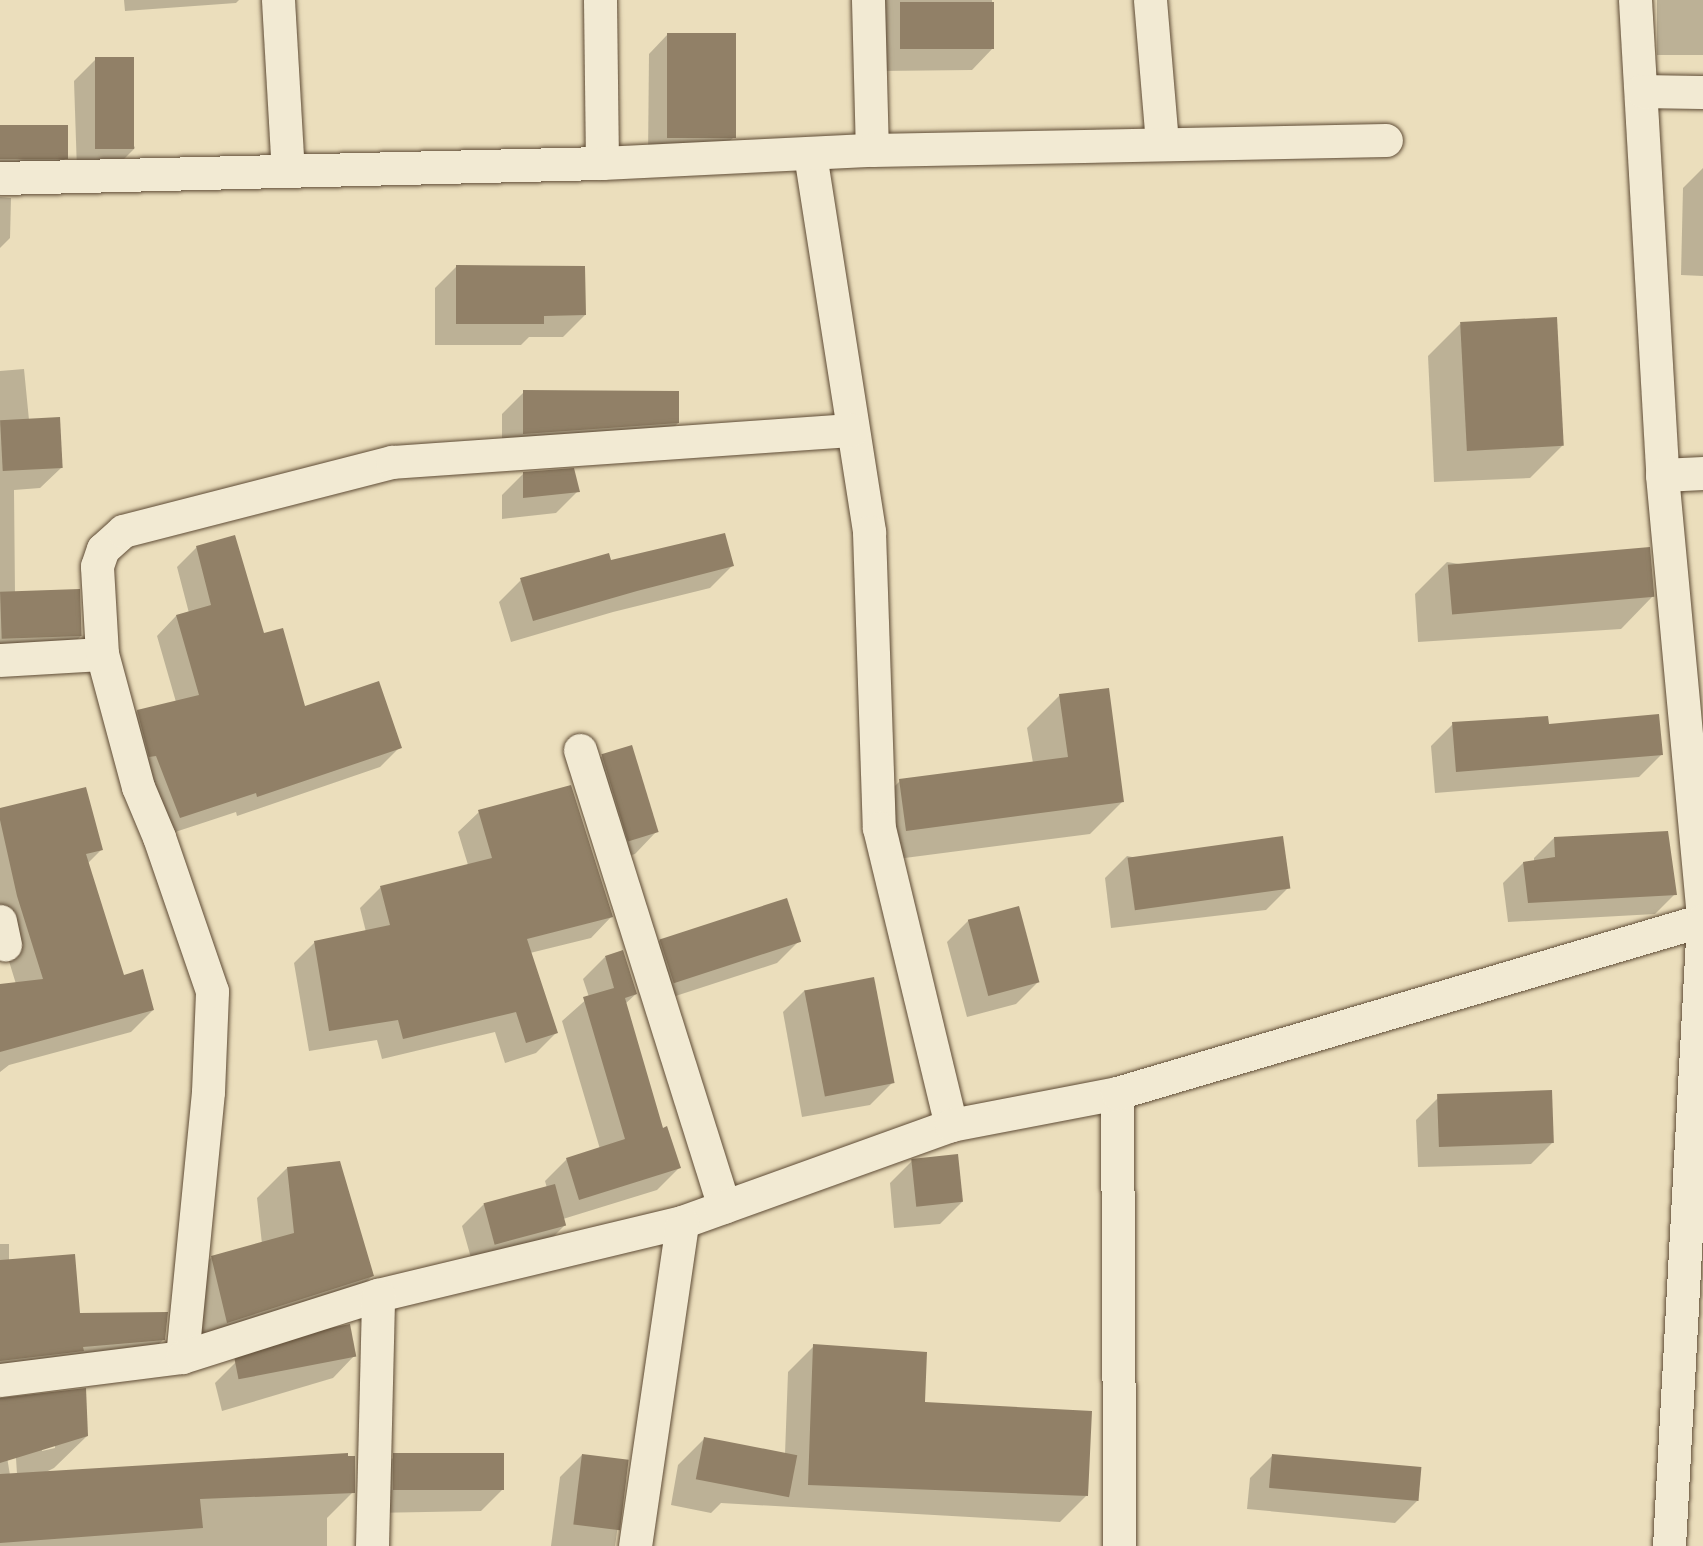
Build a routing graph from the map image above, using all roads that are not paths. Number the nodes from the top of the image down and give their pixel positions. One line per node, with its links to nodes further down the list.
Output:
1 (278, 0): 13 (street)
2 (600, 0): 12 (street)
3 (868, 0): 10 (street)
4 (1150, 0): 9 (street)
5 (1635, 0): 6 (street)
6 (1642, 91): 7 (street); 17 (street)
7 (1703, 92)
8 (1386, 140): 9 (street)
9 (1162, 144): 10 (street)
10 (872, 150): 11 (street)
11 (810, 154): 12 (street); 15 (street)
12 (602, 163): 13 (street)
13 (288, 171): 14 (street)
14 (0, 178)
15 (852, 430): 18 (street); 24 (street)
16 (1703, 473): 17 (street)
17 (1662, 475): 21 (street)
18 (102, 654): 19 (street); 29 (street)
19 (0, 660)
20 (580, 750): 26 (street)
21 (1699, 844): 22 (street)
22 (1703, 920): 23 (street); 25 (street)
23 (1117, 1093): 24 (street); 33 (street)
24 (951, 1125): 26 (street)
25 (1697, 1160): 34 (street)
26 (724, 1207): 27 (street)
27 (682, 1222): 28 (street); 32 (street)
28 (378, 1295): 29 (street); 31 (street)
29 (182, 1357): 30 (street)
30 (0, 1380)
31 (372, 1546)
32 (635, 1546)
33 (1119, 1546)
34 (1669, 1546)

